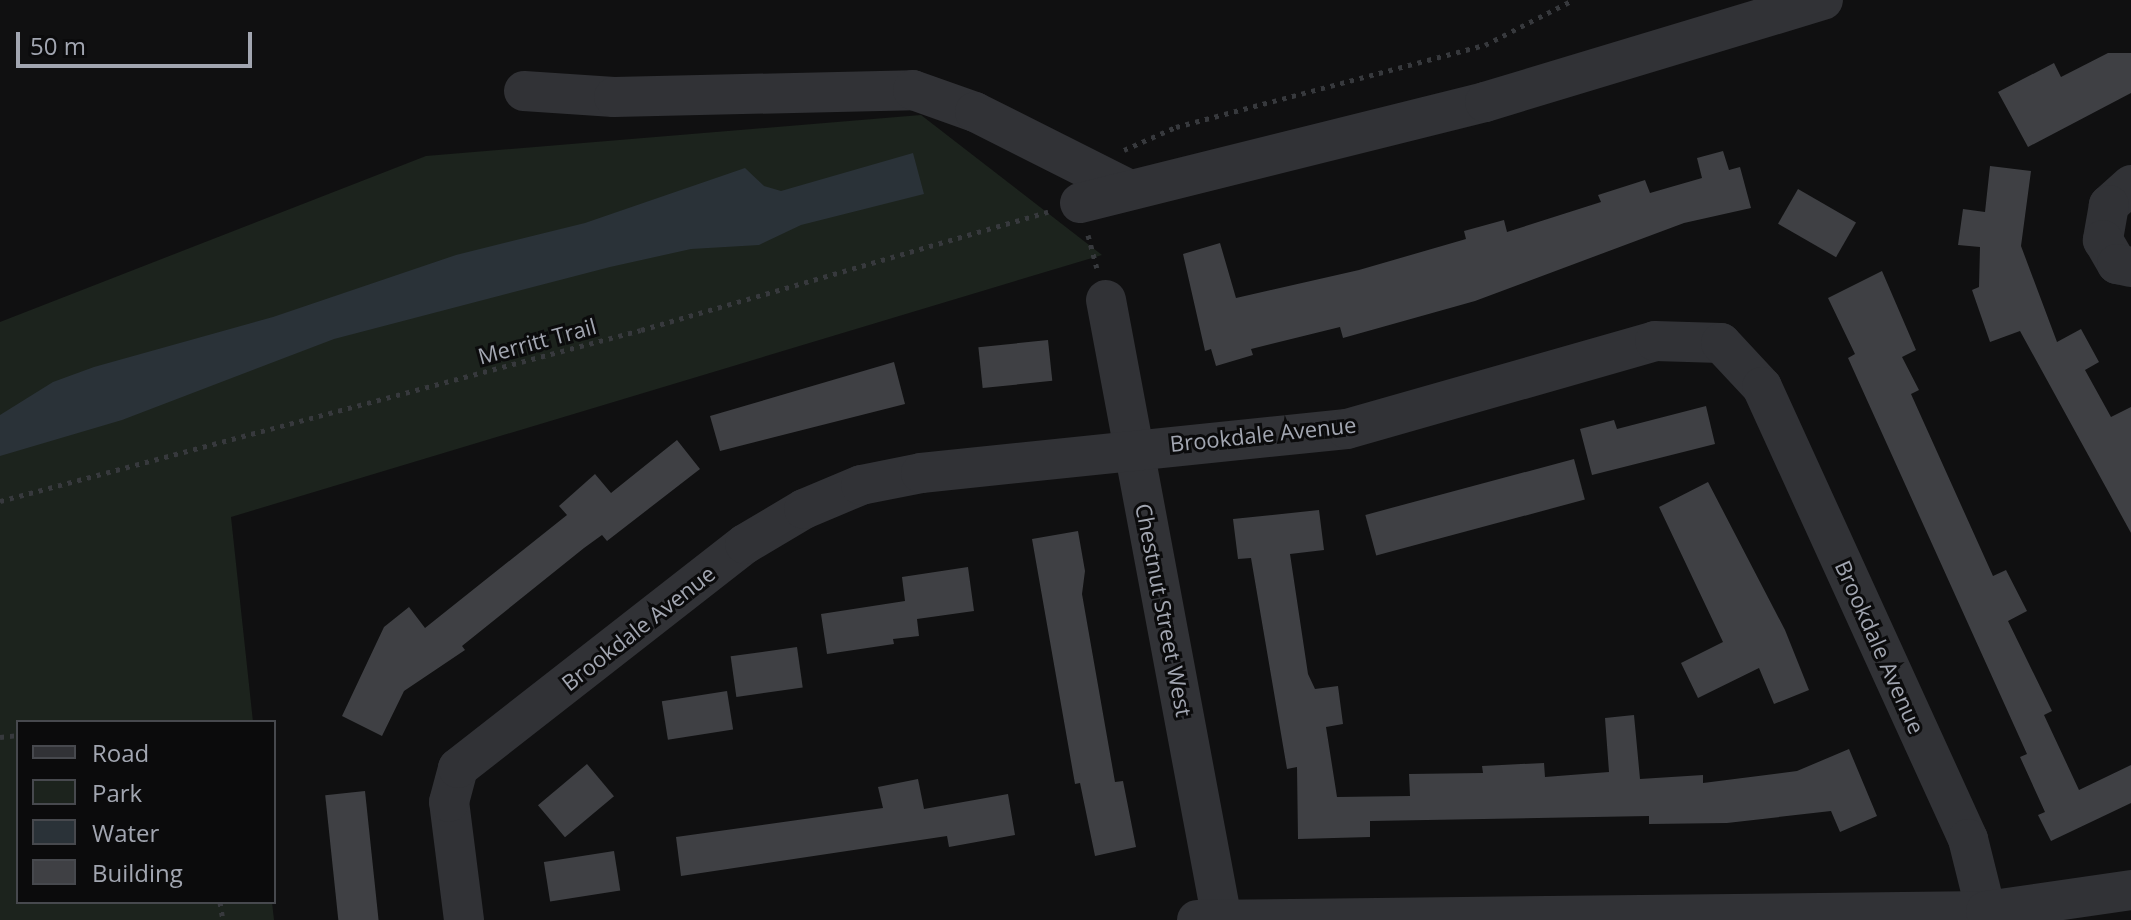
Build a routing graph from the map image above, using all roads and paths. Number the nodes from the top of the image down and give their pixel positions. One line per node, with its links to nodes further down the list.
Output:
1 (1573, 0): 5 (path)
2 (1823, 0): 5 (street)
3 (524, 91): 5 (street)
4 (2131, 185): 6 (street)
5 (1102, 189): 7 (path); 9 (path, Merritt Trail)
6 (2131, 267)
7 (1106, 300): 8 (street, Chestnut Street West)
8 (1134, 448): 11 (street, Brookdale Avenue); 12 (street, Chestnut Street West); 13 (street, Brookdale Avenue)
9 (0, 501)
10 (2131, 890): 11 (street)
11 (1986, 911): 12 (street)
12 (1214, 919)
13 (464, 920)

